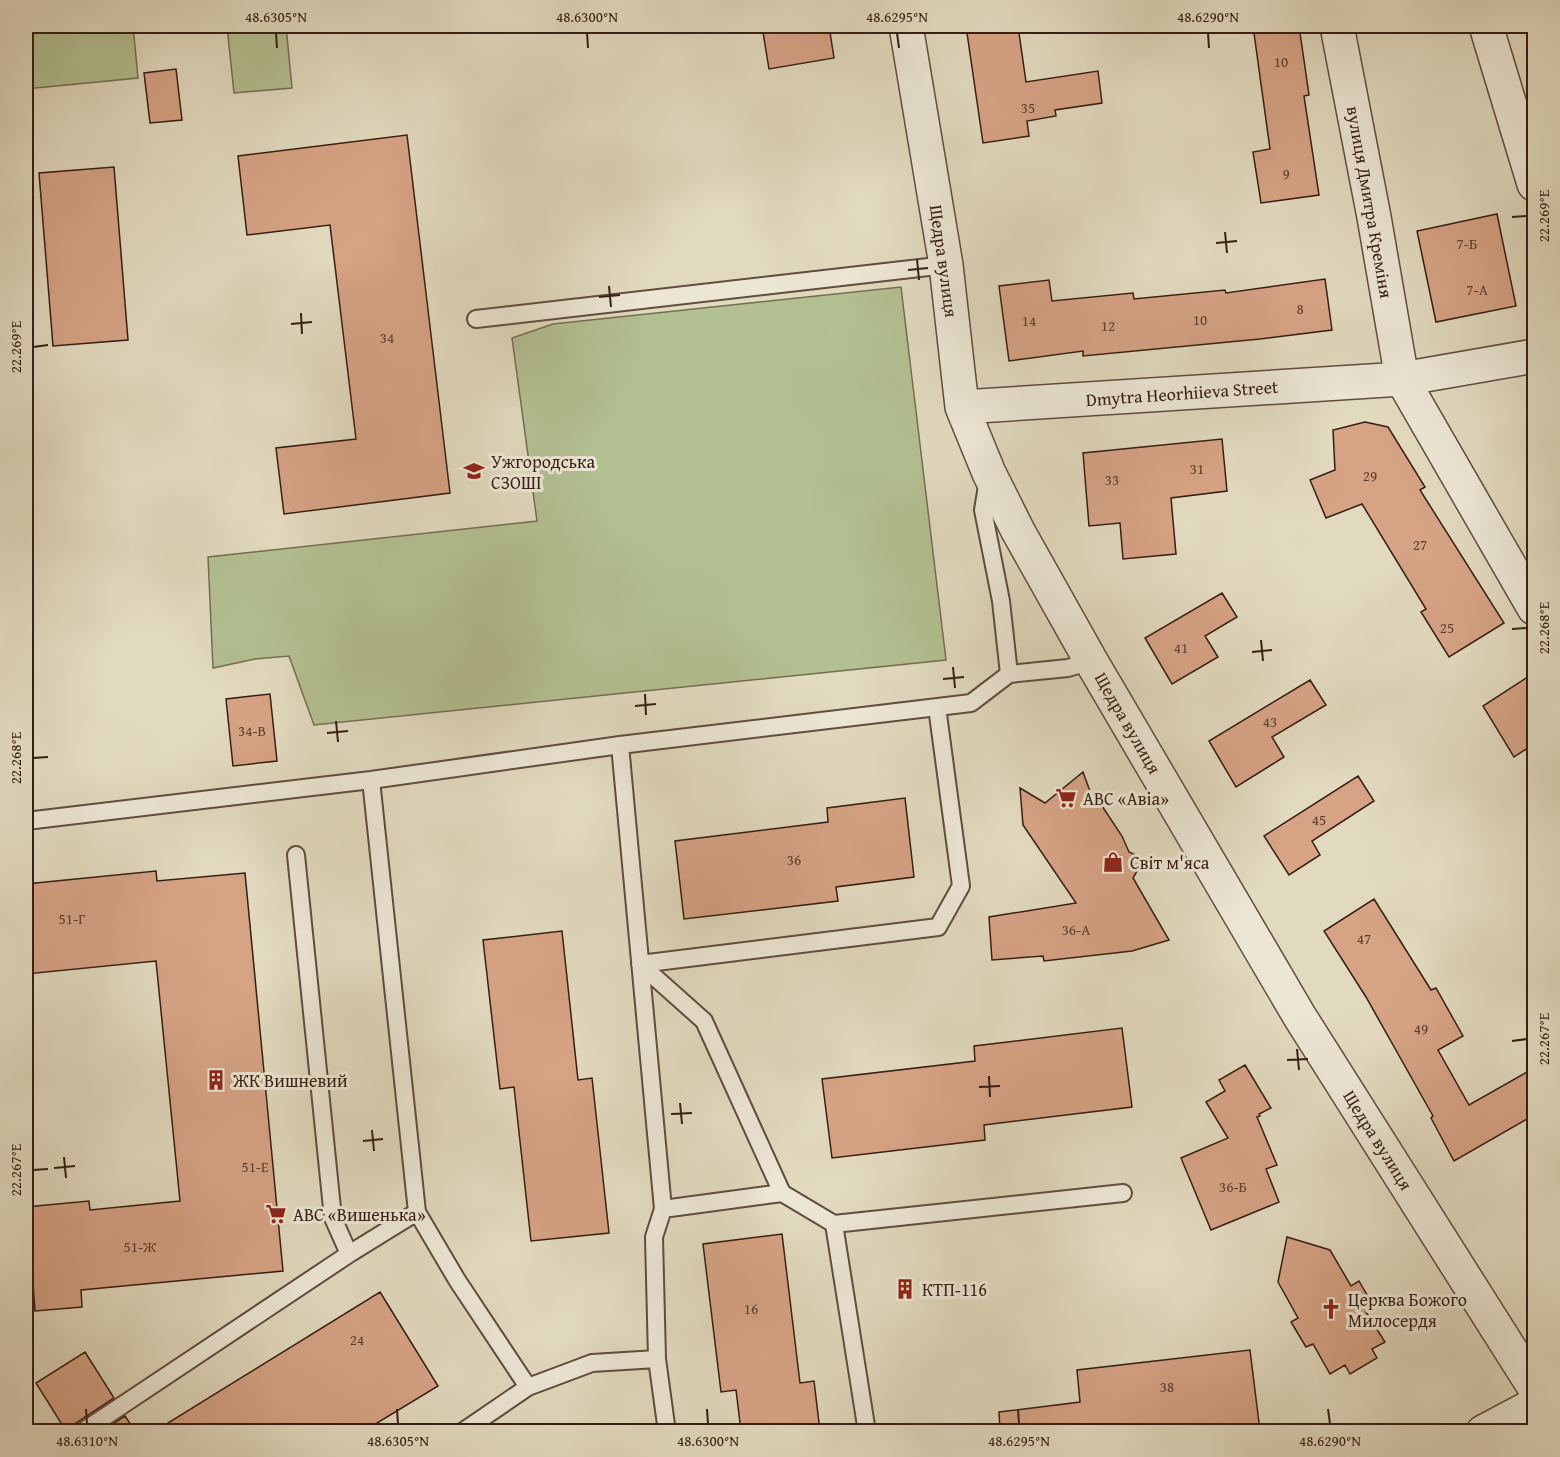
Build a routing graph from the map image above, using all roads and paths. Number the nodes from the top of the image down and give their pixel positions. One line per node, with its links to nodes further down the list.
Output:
1 (906, 26): 5 (street, Щедра вулиця)
2 (1337, 26): 8 (street, вулиця Дмитра Креміня)
3 (1486, 26): 4 (street)
4 (1534, 184)
5 (946, 265): 6 (lane); 9 (street, Щедра вулиця)
6 (476, 319)
7 (1534, 356): 8 (street, Dmytra Heorhiieva Street)
8 (1402, 379): 9 (street, Dmytra Heorhiieva Street); 11 (street)
9 (962, 406): 10 (street, Щедра вулиця)
10 (989, 473): 12 (street, Щедра вулиця); 13 (lane)
11 (1534, 608)
12 (1091, 661): 13 (lane); 28 (street, Щедра вулиця)
13 (1009, 674): 14 (lane)
14 (937, 707): 15 (lane); 19 (lane)
15 (620, 745): 16 (lane); 19 (lane)
16 (371, 780): 17 (lane); 23 (lane)
17 (26, 821)
18 (296, 855): 25 (lane)
19 (640, 964): 20 (lane); 22 (lane)
20 (782, 1193): 22 (lane); 24 (lane)
21 (1123, 1193): 24 (lane)
22 (663, 1209): 26 (lane)
23 (417, 1212): 25 (lane); 27 (lane)
24 (834, 1224): 33 (lane)
25 (349, 1254): 30 (lane)
26 (657, 1359): 27 (lane); 32 (lane)
27 (528, 1387): 31 (lane)
28 (1534, 1387)
29 (1534, 1405): 34 (street)
30 (82, 1431)
31 (462, 1431)
32 (667, 1431)
33 (867, 1431)
34 (1483, 1431)

